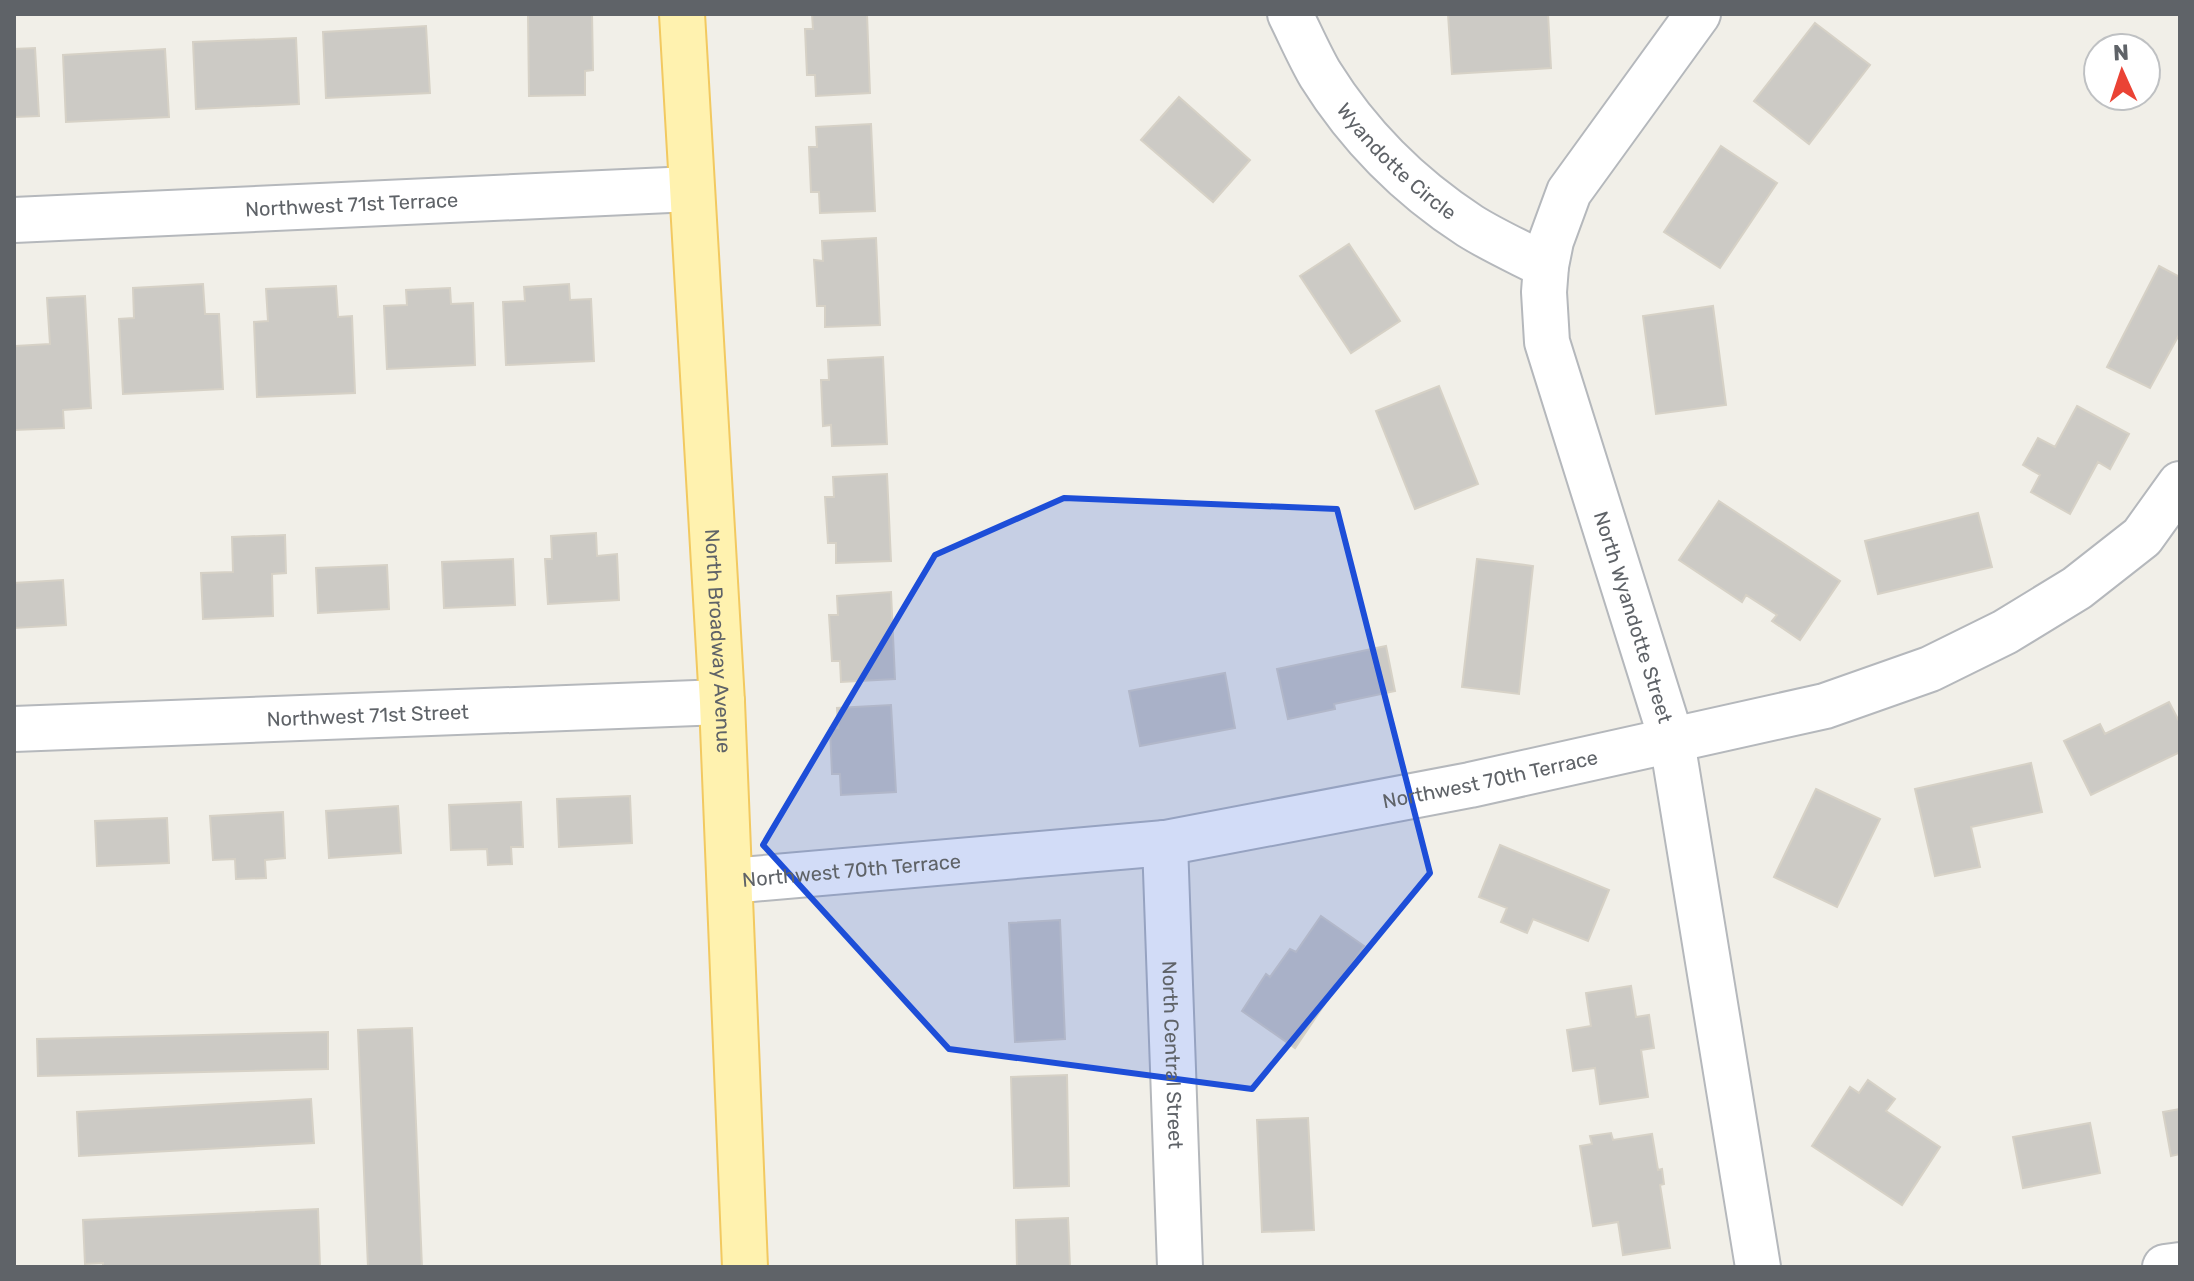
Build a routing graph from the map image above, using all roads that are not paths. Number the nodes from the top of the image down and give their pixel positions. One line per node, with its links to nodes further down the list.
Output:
1 (682, 14): 4 (main road, North Broadway Avenue)
2 (1290, 14): 6 (street, Wyandotte Circle)
3 (1698, 14): 6 (street, North Wyandotte Street)
4 (691, 189): 5 (street, Northwest 71st Terrace); 8 (main road, North Broadway Avenue)
5 (14, 220)
6 (1546, 266): 10 (street, North Wyandotte Street)
7 (2180, 484): 10 (street, Northwest 70th Terrace)
8 (722, 702): 9 (street, Northwest 71st Street); 12 (main road, North Broadway Avenue)
9 (14, 729)
10 (1672, 741): 11 (street, Northwest 70th Terrace); 16 (street, North Wyandotte Street)
11 (1165, 843): 12 (street, Northwest 70th Terrace); 15 (street, North Central Street)
12 (730, 881): 14 (main road, North Broadway Avenue)
13 (2180, 1265): 17 (street)
14 (745, 1267)
15 (1180, 1267)
16 (1758, 1267)
17 (2165, 1267)

